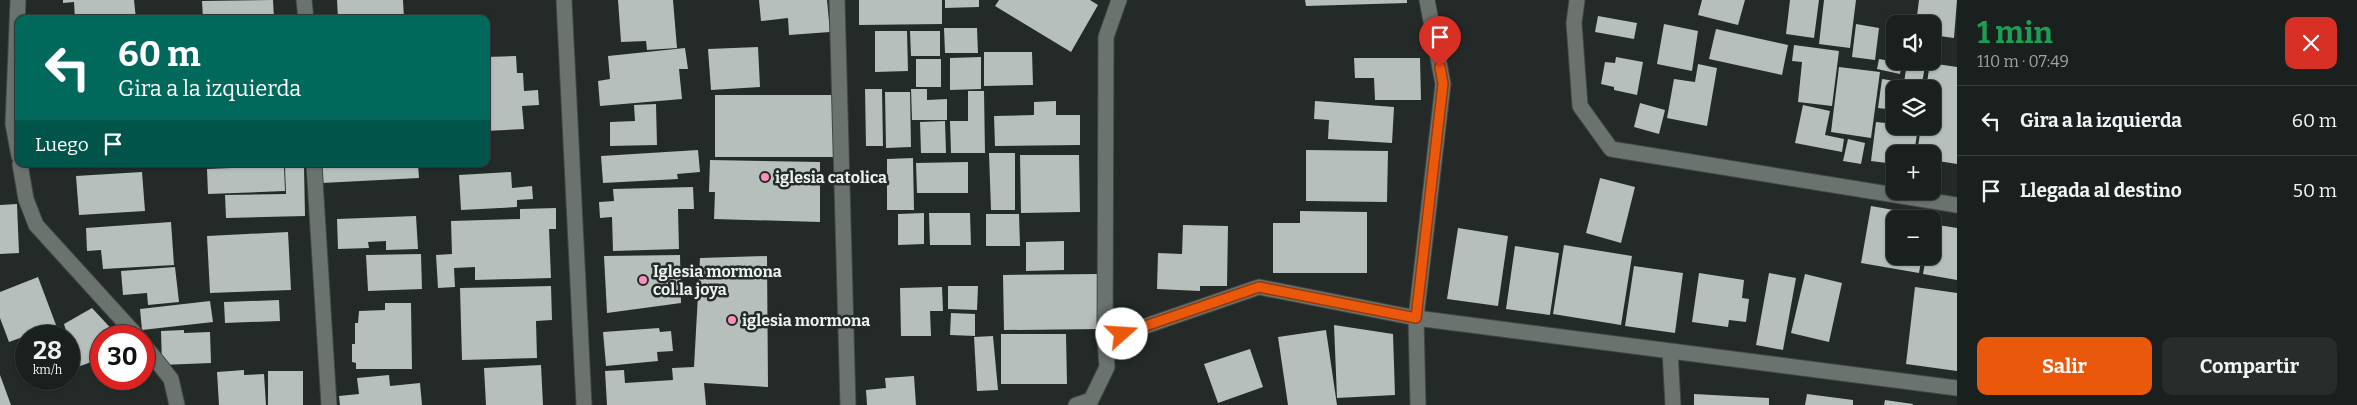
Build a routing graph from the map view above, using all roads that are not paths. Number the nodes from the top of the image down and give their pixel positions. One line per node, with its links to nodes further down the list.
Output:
1 (18, 0): 8 (street)
2 (304, 0): 9 (street)
3 (564, 0): 23 (street)
4 (837, 0): 24 (street)
5 (1119, 0): 17 (street)
6 (1427, 0): 15 (street)
7 (1577, 0): 14 (street)
8 (18, 15)
9 (306, 15)
10 (15, 93): 11 (street)
11 (15, 130)
12 (20, 167): 16 (street)
13 (314, 167): 22 (street)
14 (1957, 206)
15 (1416, 318): 17 (street); 18 (street); 26 (street)
16 (127, 325)
17 (1105, 340): 25 (street)
18 (1670, 351): 20 (street); 27 (street)
19 (155, 359): 21 (street)
20 (1957, 388)
21 (177, 405)
22 (329, 405)
23 (584, 405)
24 (848, 405)
25 (1076, 405)
26 (1418, 405)
27 (1672, 405)

